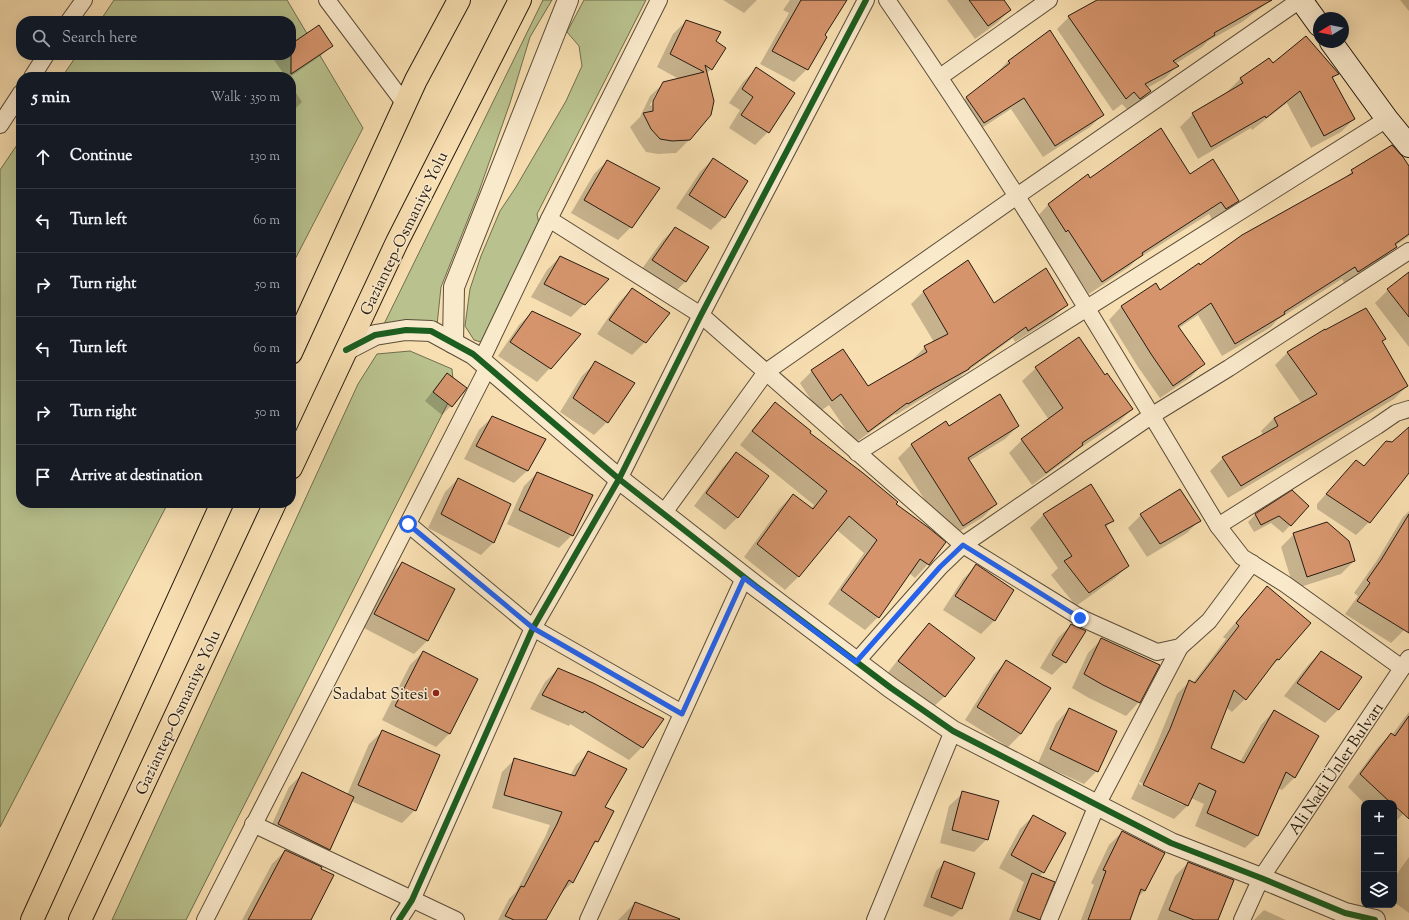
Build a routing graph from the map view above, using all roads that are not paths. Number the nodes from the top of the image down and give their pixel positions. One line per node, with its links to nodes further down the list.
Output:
1 (84, 0): 11 (street)
2 (327, 0): 18 (street)
3 (460, 0): 18 (highway)
4 (520, 0): 29 (highway, Gaziantep-Osmaniye Yolu)
5 (568, 0): 28 (street)
6 (660, 0): 23 (street)
7 (866, 0): 26 (street)
8 (887, 0): 16 (street)
9 (1049, 0): 16 (street)
10 (1300, 0): 12 (main road); 22 (street)
11 (73, 16)
12 (1313, 17)
13 (1335, 48): 19 (main road)
14 (43, 60): 15 (street)
15 (35, 72)
16 (940, 77): 22 (street)
17 (16, 101): 20 (street)
18 (405, 104): 27 (highway)
19 (1387, 119): 21 (main road); 25 (street)
20 (0, 125)
21 (1409, 146)
22 (1017, 196): 25 (street); 31 (street)
23 (549, 220): 26 (street); 30 (street)
24 (1409, 251): 33 (street)
25 (1087, 309): 33 (street); 34 (street)
26 (700, 315): 31 (street); 36 (street)
27 (296, 342)
28 (453, 343): 29 (street); 30 (street)
29 (346, 350): 35 (highway, Gaziantep-Osmaniye Yolu)
30 (485, 364): 36 (street); 40 (street)
31 (766, 372): 34 (street); 39 (street)
32 (1409, 409): 41 (street)
33 (1151, 416): 41 (street); 42 (street)
34 (857, 453): 42 (street)
35 (296, 457)
36 (619, 479): 39 (street); 45 (street)
37 (220, 508): 55 (highway)
38 (273, 508): 56 (highway, Gaziantep-Osmaniye Yolu)
39 (663, 514): 44 (street)
40 (408, 524): 45 (street); 52 (street)
41 (1218, 526): 43 (street)
42 (963, 545): 46 (street); 47 (street)
43 (1252, 563): 46 (street); 48 (street)
44 (744, 578): 47 (street); 49 (street)
45 (533, 628): 49 (street); 54 (street)
46 (1180, 647): 51 (street)
47 (856, 662): 50 (street)
48 (1406, 663): 53 (street, Ali Nadi Ünler Bulvarı)
49 (682, 714): 60 (street)
50 (953, 731): 51 (street); 61 (street)
51 (1097, 805): 53 (street); 62 (street)
52 (253, 824): 54 (street); 57 (street)
53 (1261, 878): 63 (street, Ali Nadi Ünler Bulvarı); 64 (street)
54 (412, 900): 58 (street); 59 (street)
55 (32, 920)
56 (80, 920)
57 (205, 920)
58 (399, 920)
59 (456, 920)
60 (588, 920)
61 (875, 920)
62 (1049, 920)
63 (1242, 920)
64 (1375, 920)

